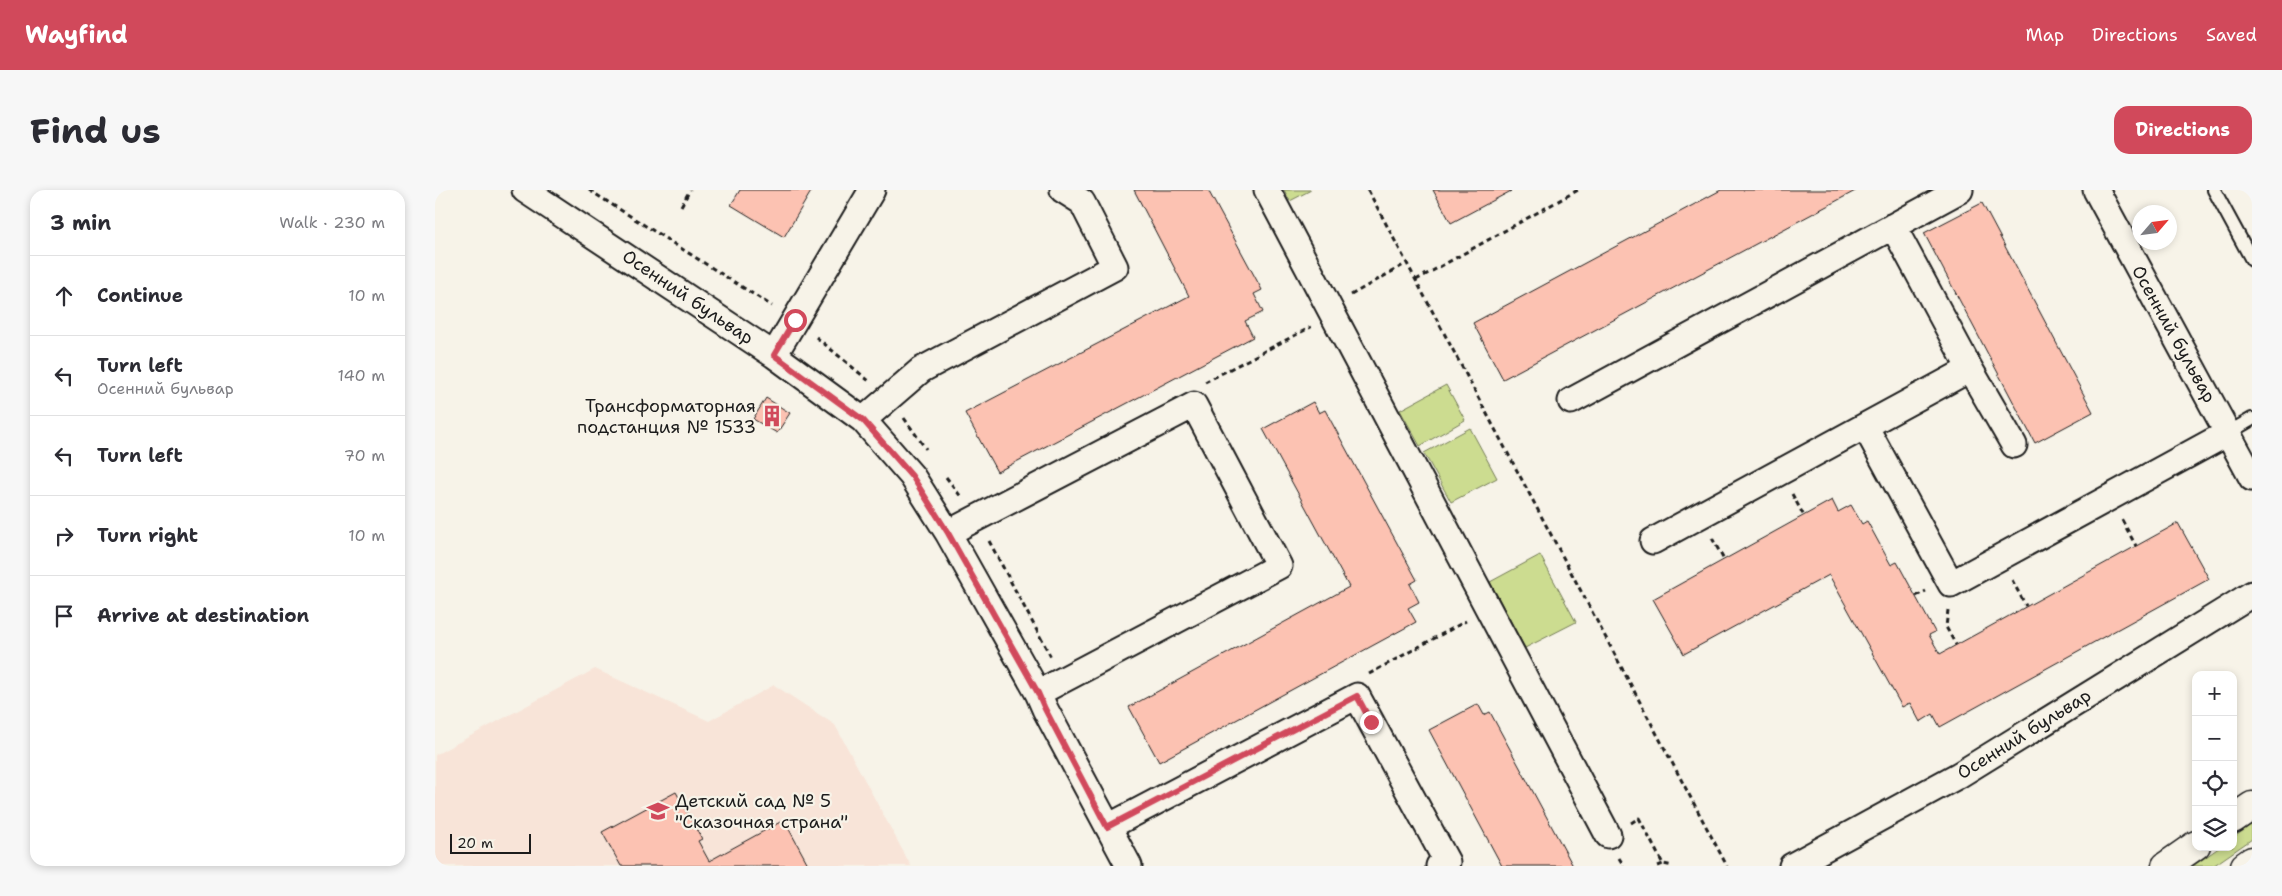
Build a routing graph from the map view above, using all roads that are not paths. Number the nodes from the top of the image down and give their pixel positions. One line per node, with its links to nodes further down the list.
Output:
1 (525, 190): 10 (street, Осенний бульвар)
2 (872, 190): 10 (street)
3 (1063, 190): 13 (street)
4 (1267, 190): 26 (street)
5 (1960, 190): 8 (street)
6 (2096, 190): 16 (street, Осенний бульвар)
7 (2214, 190): 9 (lane)
8 (1893, 226): 11 (street); 12 (street)
9 (2252, 260)
10 (774, 355): 13 (street, Осенний бульвар)
11 (1970, 369): 15 (street); 17 (street)
12 (1571, 401)
13 (863, 420): 19 (street, Осенний бульвар)
14 (2252, 420): 16 (lane)
15 (1865, 426): 16 (street); 20 (street)
16 (2229, 433): 18 (street, Осенний бульвар)
17 (2014, 446)
18 (2252, 478)
19 (948, 533): 22 (street, Осенний бульвар); 22 (street)
20 (1653, 541)
21 (2252, 594): 31 (street, Осенний бульвар)
22 (1038, 693): 25 (street, Осенний бульвар)
23 (2252, 806): 24 (main road)
24 (2237, 816)
25 (1107, 827): 29 (street, Осенний бульвар); 30 (street)
26 (1608, 835)
27 (2192, 848): 32 (main road)
28 (2252, 861): 33 (main road)
29 (1129, 866)
30 (1439, 866)
31 (1792, 866)
32 (2166, 866)
33 (2245, 866)

